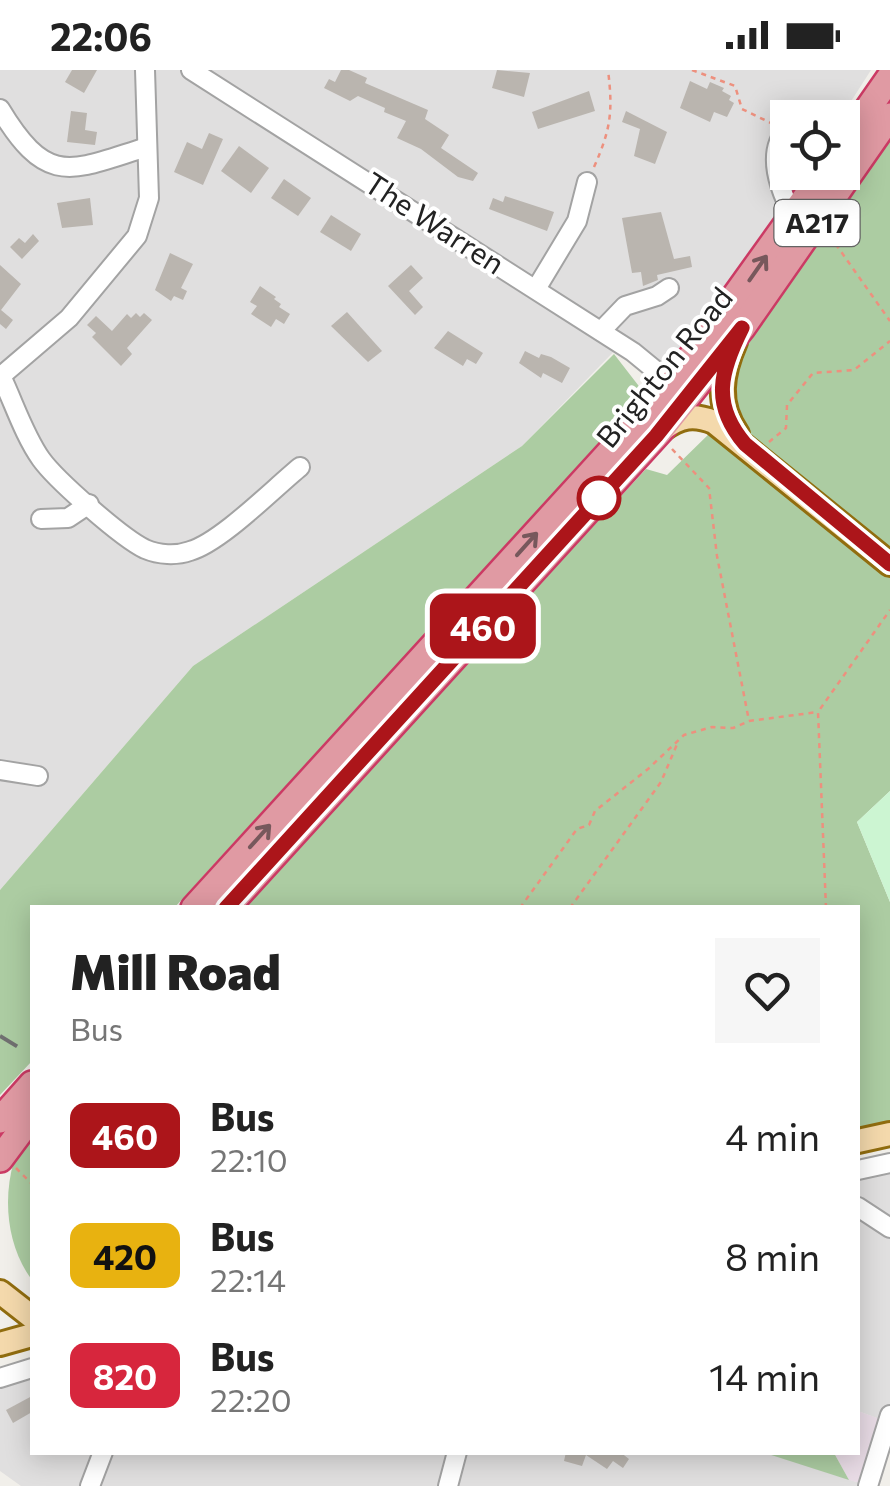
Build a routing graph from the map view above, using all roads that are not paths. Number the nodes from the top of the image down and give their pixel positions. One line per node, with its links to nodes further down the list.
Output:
1 (145, 70): 7 (street)
2 (191, 70): 13 (street, The Warren)
3 (890, 77): 6 (highway)
4 (0, 110): 7 (street)
5 (890, 116): 14 (highway, Brighton Road / A217)
6 (860, 117)
7 (146, 147): 16 (street)
8 (587, 182): 13 (street)
9 (783, 190): 11 (street)
10 (812, 190): 11 (highway, Brighton Road / A217)
11 (794, 217): 17 (highway, Brighton Road / A217, one-way to 11)
12 (669, 288): 15 (street)
13 (536, 289): 15 (street, The Warren)
14 (742, 328): 18 (highway, Brighton Road / A217); 19 (main road)
15 (601, 331): 17 (street, The Warren)
16 (0, 377): 21 (street)
17 (672, 384): 26 (highway, Brighton Road / A217, one-way to 17)
18 (658, 433): 19 (main road); 27 (highway, Brighton Road / A217)
19 (750, 449): 23 (main road)
20 (300, 468): 21 (street)
21 (89, 504): 22 (street)
22 (41, 518)
23 (890, 564)
24 (1, 770): 25 (street)
25 (38, 776)
26 (197, 905)
27 (229, 905)
28 (30, 1086): 30 (highway)
29 (30, 1119): 33 (highway)
30 (0, 1120)
31 (890, 1134): 32 (main road)
32 (860, 1141)
33 (0, 1159)
34 (890, 1163): 35 (street)
35 (860, 1170)
36 (860, 1208): 37 (street)
37 (890, 1228)
38 (0, 1292): 39 (main road)
39 (30, 1315)
40 (30, 1336): 41 (main road)
41 (0, 1344)
42 (30, 1369): 43 (street)
43 (0, 1378)
44 (890, 1414): 49 (street)
45 (102, 1455): 47 (street)
46 (455, 1455): 48 (street)
47 (90, 1486)
48 (448, 1486)
49 (868, 1486)

